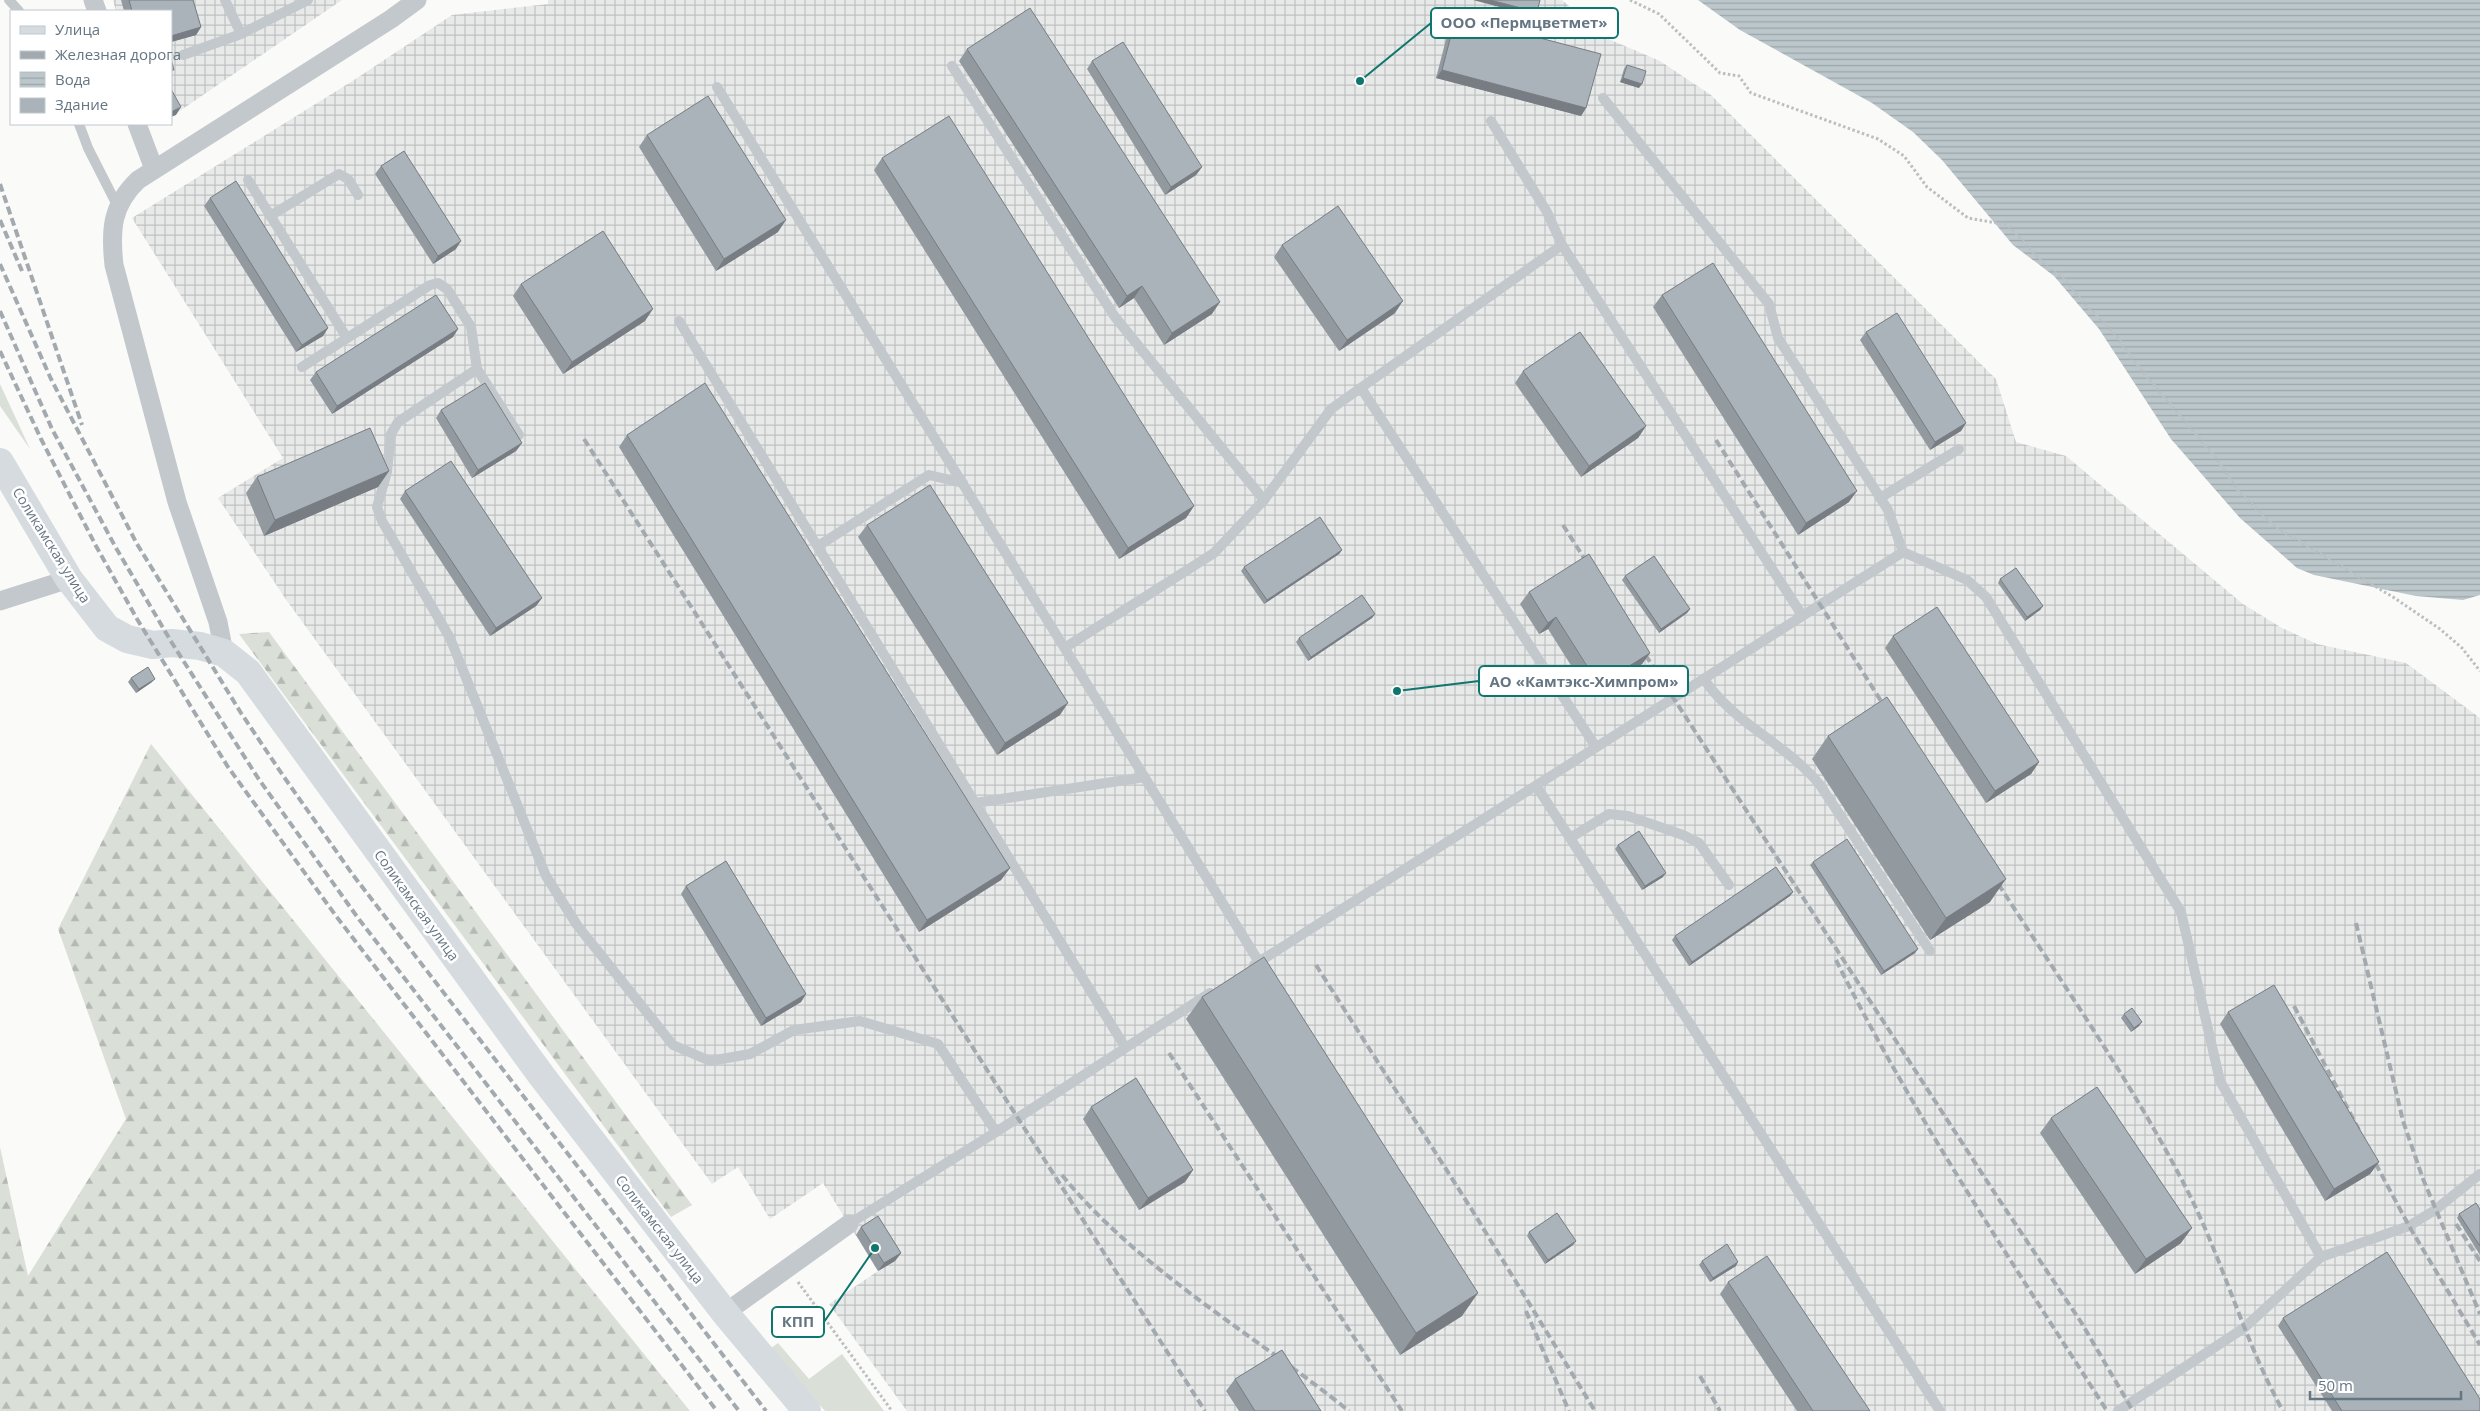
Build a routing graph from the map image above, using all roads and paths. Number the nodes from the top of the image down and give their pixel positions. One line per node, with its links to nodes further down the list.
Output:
1 (9, 0): 6 (lane)
2 (225, 0): 7 (lane)
3 (308, 0): 7 (lane)
4 (417, 0): 15 (street)
5 (1630, 0): 39 (path)
6 (18, 10)
7 (241, 34): 8 (lane)
8 (183, 55)
9 (952, 66): 31 (lane)
10 (717, 87): 29 (lane)
11 (1603, 98): 30 (lane)
12 (1491, 121): 20 (lane)
13 (79, 125): 18 (lane)
14 (137, 125): 15 (street)
15 (154, 169): 18 (street)
16 (248, 180): 19 (lane)
17 (358, 195): 19 (lane)
18 (118, 207): 38 (street)
19 (270, 216): 22 (lane)
20 (1562, 245): 25 (lane); 36 (lane)
21 (679, 321): 32 (lane)
22 (347, 338): 23 (lane); 24 (lane)
23 (302, 367)
24 (477, 369): 26 (lane); 52 (lane)
25 (1360, 388): 31 (lane); 41 (lane)
26 (519, 435)
27 (1959, 449): 30 (lane)
28 (0, 462): 34 (main road, Соликамская улица)
29 (963, 482): 32 (lane); 37 (lane)
30 (1880, 498): 33 (lane)
31 (1264, 500): 37 (lane)
32 (818, 546): 44 (lane)
33 (1903, 552): 36 (lane); 55 (lane)
34 (70, 579): 35 (street); 38 (main road, Соликамская улица)
35 (0, 601)
36 (1802, 615): 40 (lane)
37 (1066, 647): 42 (lane)
38 (224, 653): 57 (main road, Соликамская улица)
39 (2480, 671)
40 (1704, 679): 41 (lane); 47 (lane)
41 (1596, 748): 43 (lane)
42 (1145, 777): 44 (lane); 48 (lane)
43 (1537, 787): 45 (lane); 48 (lane)
44 (975, 803): 51 (lane)
45 (1570, 838): 46 (lane); 60 (lane)
46 (1729, 885)
47 (1930, 951)
48 (1260, 962): 49 (lane)
49 (1243, 973)
50 (1217, 989): 51 (lane)
51 (1125, 1047): 52 (lane)
52 (996, 1132): 54 (lane)
53 (2480, 1174): 55 (lane)
54 (849, 1224): 56 (street)
55 (2321, 1257): 61 (lane)
56 (787, 1268): 57 (street); 59 (path)
57 (725, 1312): 58 (main road, Соликамская улица)
58 (806, 1411)
59 (892, 1411)
60 (1940, 1411)
61 (2118, 1411)

